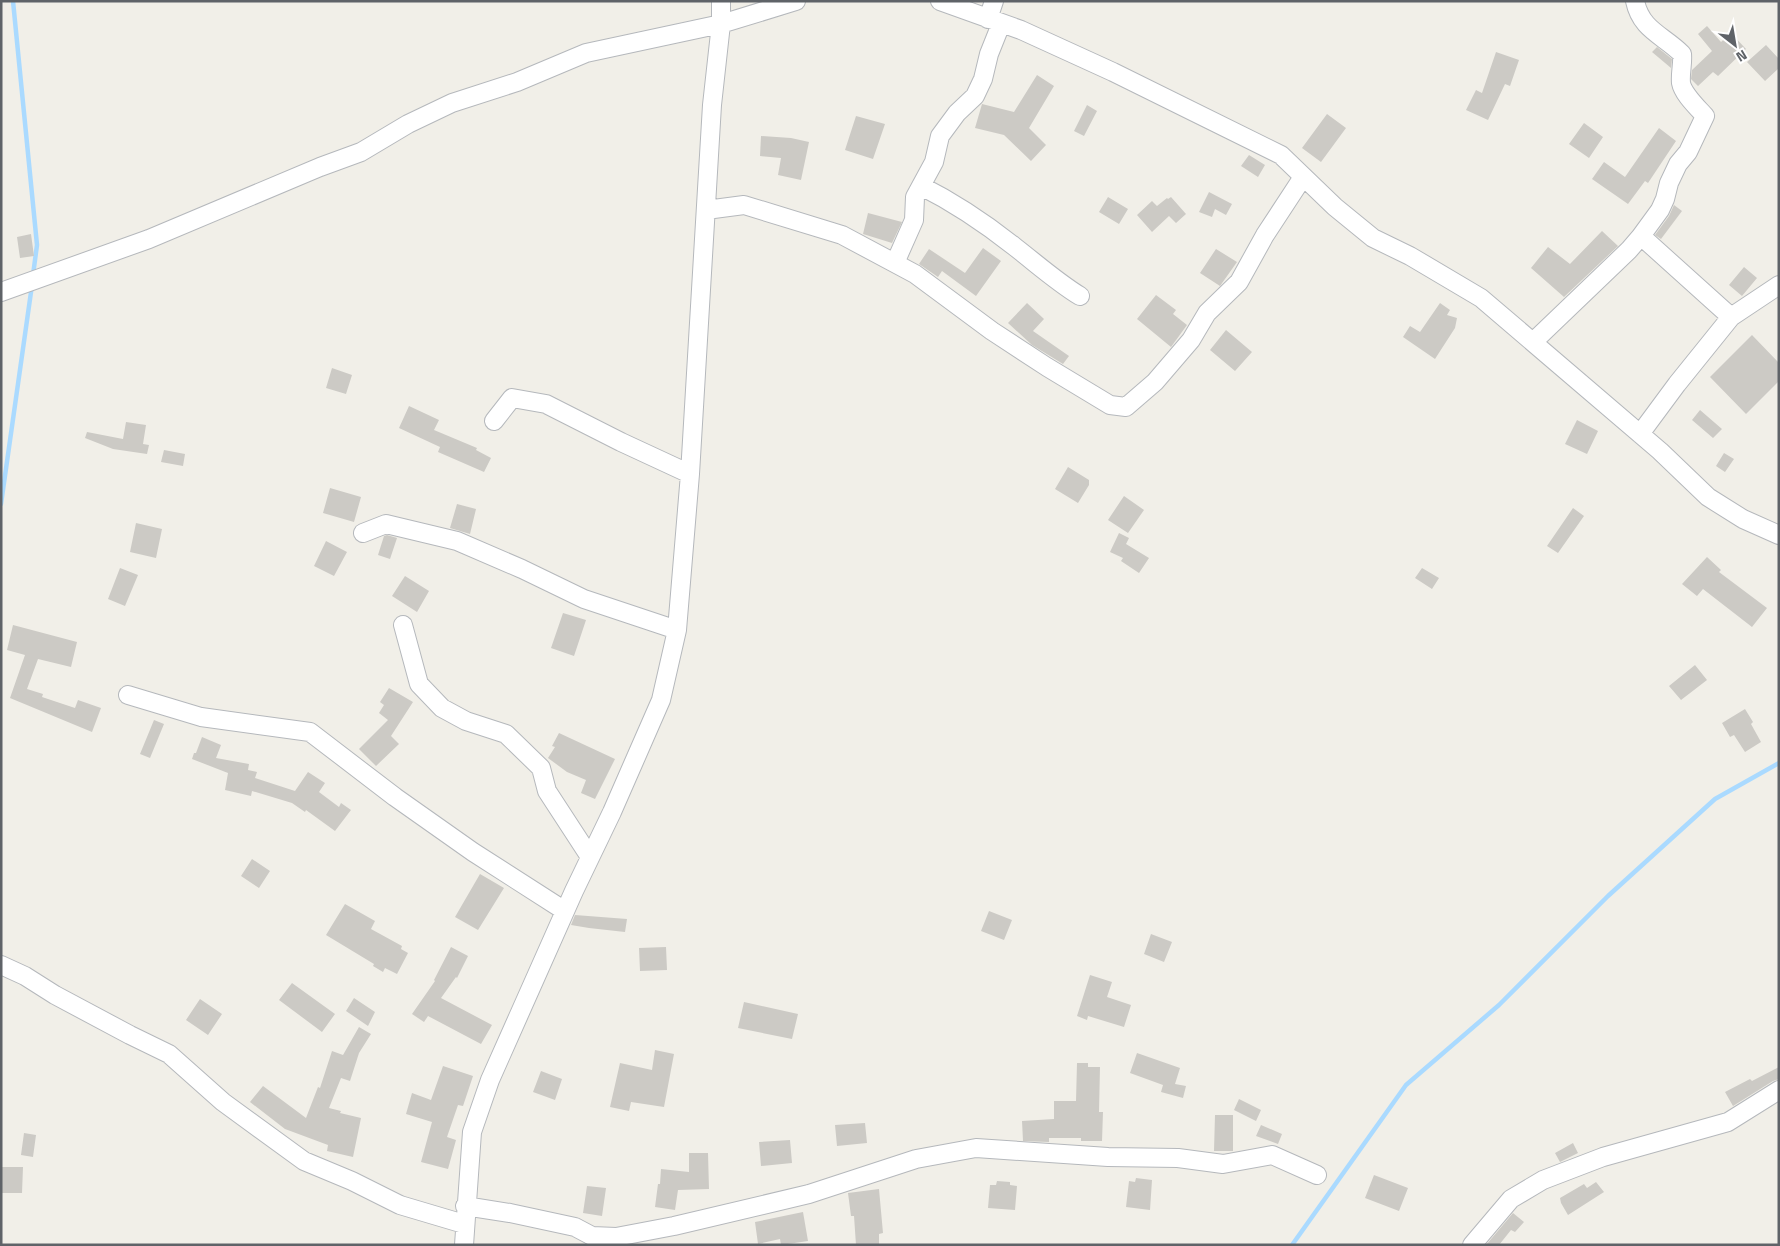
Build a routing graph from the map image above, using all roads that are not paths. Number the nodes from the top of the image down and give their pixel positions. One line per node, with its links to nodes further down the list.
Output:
1 (721, 1): 7 (street)
2 (796, 1): 7 (street)
3 (940, 1): 6 (street)
4 (994, 1): 6 (street)
5 (1635, 1): 11 (street)
6 (994, 22): 8 (street); 9 (street)
7 (721, 24): 10 (street); 14 (street)
8 (1303, 177): 12 (street); 17 (street)
9 (921, 186): 12 (street); 15 (street)
10 (706, 210): 12 (street); 20 (street)
11 (1641, 236): 16 (street); 17 (street)
12 (896, 263)
13 (1779, 284): 16 (street)
14 (1, 292)
15 (1080, 296)
16 (1731, 317): 19 (street)
17 (1532, 342): 19 (street)
18 (494, 422): 20 (street)
19 (1640, 434): 22 (street)
20 (690, 474): 24 (street)
21 (363, 533): 24 (street)
22 (1779, 535)
23 (403, 625): 26 (street)
24 (677, 630): 26 (street)
25 (128, 695): 27 (street)
26 (590, 857): 27 (street)
27 (565, 911): 31 (street)
28 (1, 965): 32 (street)
29 (1779, 1090): 34 (street)
30 (1317, 1175): 31 (street)
31 (465, 1206): 32 (street)
32 (464, 1224): 33 (street)
33 (464, 1245)
34 (1472, 1245)

